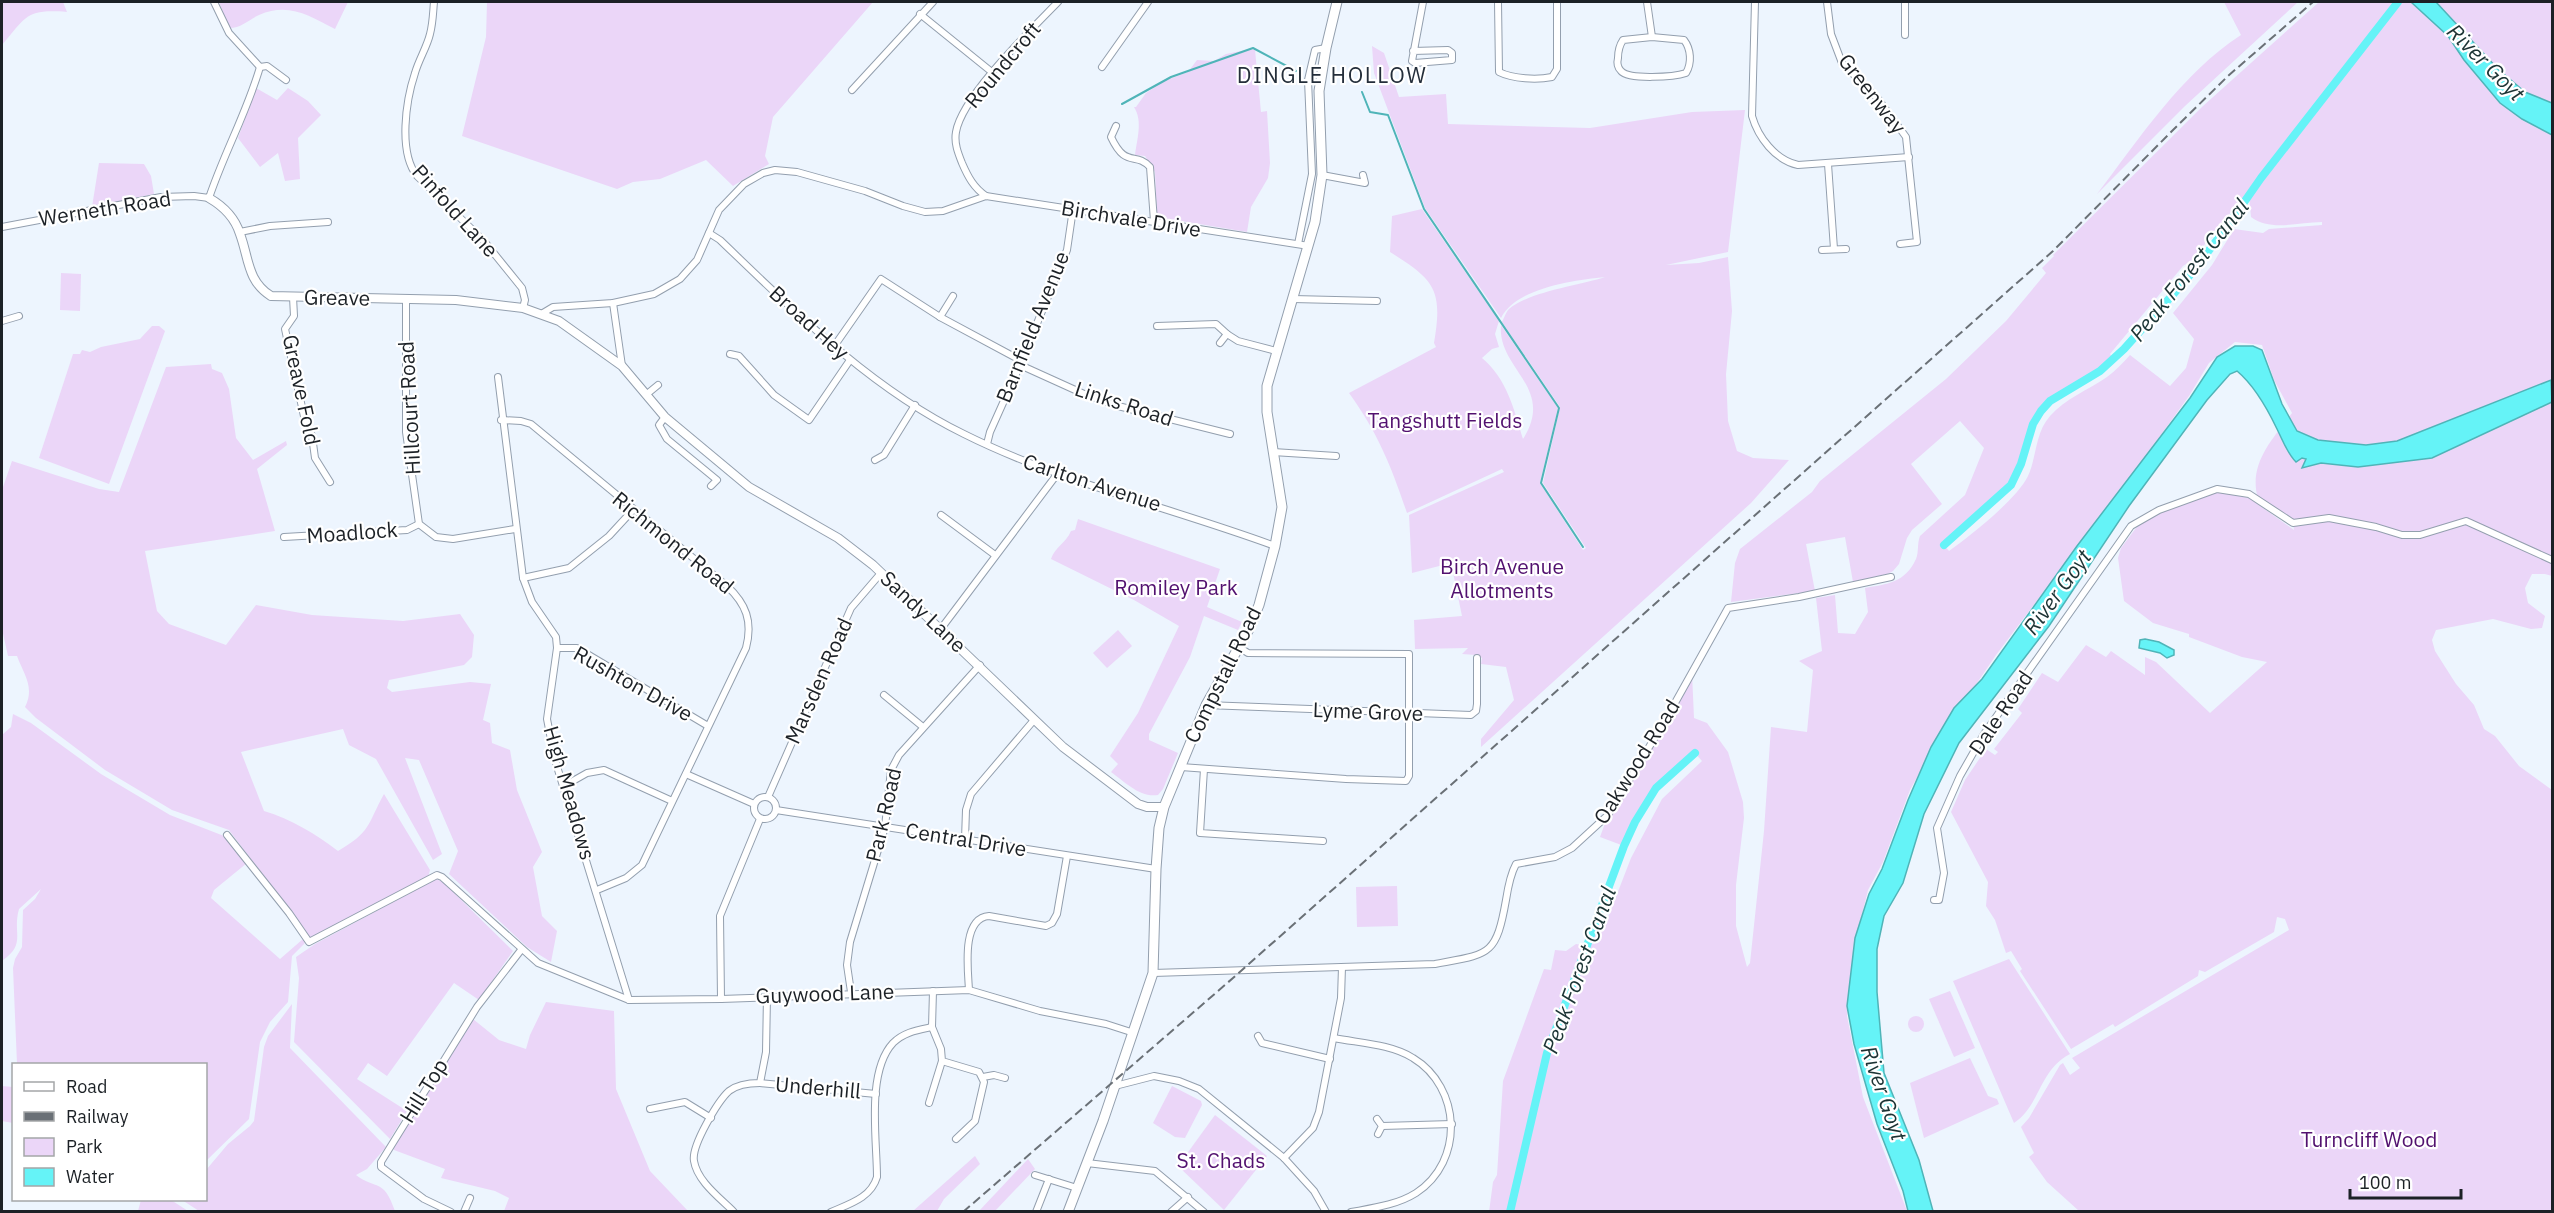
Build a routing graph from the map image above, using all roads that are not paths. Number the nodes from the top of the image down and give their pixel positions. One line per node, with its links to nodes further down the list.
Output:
1 (214, 2): 19 (street)
2 (434, 2): 50 (street, Pinfold Lane)
3 (933, 2): 14 (street)
4 (1058, 2): 21 (street, Roundcroft)
5 (1148, 2): 20 (street)
6 (1337, 2): 17 (main road, Compstall Road)
7 (1423, 2): 18 (street)
8 (1498, 2): 9 (street)
9 (1557, 2)
10 (1647, 2): 16 (street)
11 (1755, 2): 26 (street)
12 (1827, 2): 25 (street, Greenway)
13 (1905, 2): 15 (street)
14 (920, 14): 21 (street); 23 (street)
15 (1905, 35)
16 (1652, 37): 16 (street)
17 (1326, 48): 27 (main road, Compstall Road); 40 (street, Compstall Road)
18 (1413, 51): 18 (street)
19 (260, 67): 22 (street); 32 (street)
20 (1102, 67)
21 (993, 73): 31 (street, Roundcroft)
22 (286, 80)
23 (852, 90)
24 (1116, 126): 34 (street)
25 (1909, 157): 26 (street); 39 (street, Greenway)
26 (1828, 164): 41 (street)
27 (1322, 175): 29 (street); 40 (main road, Compstall Road)
28 (1363, 175): 29 (street)
29 (1365, 183): 30 (street)
30 (1374, 185)
31 (986, 196): 33 (street, Birchvale Drive); 38 (street, Birchvale Drive)
32 (209, 198): 36 (street, Werneth Road); 37 (street, Greave)
33 (1073, 209): 34 (street, Birchvale Drive); 62 (street, Barnfield Avenue)
34 (1154, 221): 40 (street, Birchvale Drive)
35 (328, 222): 37 (street)
36 (2, 226)
37 (240, 232): 45 (street, Greave)
38 (709, 233): 49 (street); 58 (street, Broad Hey)
39 (1900, 244)
40 (1304, 245): 47 (main road, Compstall Road)
41 (1834, 249): 42 (street); 43 (street)
42 (1846, 249)
43 (1822, 250)
44 (952, 296): 53 (street)
45 (293, 297): 46 (street, Greave); 80 (street, Greave Fold)
46 (405, 298): 50 (street, Greave); 84 (street, Hillcourt Road)
47 (1293, 299): 48 (street); 59 (main road, Compstall Road)
48 (1377, 301)
49 (613, 303): 51 (street); 63 (street)
50 (523, 308): 51 (street, Sandy Lane)
51 (543, 313): 63 (street, Sandy Lane)
52 (19, 316): 54 (street)
53 (940, 317): 58 (street, Links Road); 62 (street, Links Road)
54 (2, 321)
55 (1157, 326): 56 (street)
56 (1227, 334): 57 (street); 59 (street)
57 (1220, 343)
58 (835, 345): 61 (street, Broad Hey)
59 (1276, 351): 76 (main road, Compstall Road)
60 (730, 354): 70 (street)
61 (850, 360): 67 (street, Broad Hey); 70 (street)
62 (1021, 363): 74 (street, Links Road); 75 (street, Barnfield Avenue)
63 (622, 366): 66 (street, Sandy Lane)
64 (498, 377): 69 (street)
65 (658, 385): 66 (street)
66 (647, 394): 68 (street, Sandy Lane)
67 (915, 405): 75 (street, Carlton Avenue); 78 (street)
68 (664, 417): 71 (street, Sandy Lane); 73 (street)
69 (501, 420): 82 (street, Richmond Road); 85 (street)
70 (809, 420): 72 (street)
71 (672, 423): 73 (street); 90 (street, Sandy Lane)
72 (816, 425)
73 (664, 433): 81 (street)
74 (1230, 434)
75 (987, 444): 79 (street, Carlton Avenue)
76 (1273, 452): 77 (street); 87 (main road, Compstall Road)
77 (1336, 456)
78 (875, 460)
79 (1058, 473): 87 (street, Carlton Avenue); 88 (street)
80 (330, 482)
81 (711, 486)
82 (633, 510): 92 (street); 102 (street, Richmond Road)
83 (941, 515): 88 (street)
84 (419, 524): 85 (street); 86 (street, Moadlock)
85 (515, 529): 92 (street)
86 (284, 537)
87 (1275, 546): 95 (main road, Compstall Road)
88 (994, 555): 93 (street)
89 (2553, 560): 121 (street, Dale Road)
90 (881, 573): 93 (street, Sandy Lane); 108 (street, Marsden Road)
91 (1891, 577): 123 (street, Oakwood Road)
92 (523, 578): 94 (street)
93 (939, 630): 97 (street, Sandy Lane)
94 (558, 648): 102 (street, Rushton Drive); 107 (street, High Meadows)
95 (1240, 648): 99 (main road, Compstall Road); 100 (street)
96 (1476, 658): 100 (street, Lyme Grove)
97 (980, 665): 101 (street, Sandy Lane); 103 (street, Park Road)
98 (884, 694): 103 (street)
99 (1206, 705): 100 (street, Lyme Grove); 104 (main road, Compstall Road)
100 (1410, 714): 105 (street)
101 (1034, 720): 111 (street, Sandy Lane); 116 (street)
102 (708, 726): 106 (street, Richmond Road)
103 (923, 727): 114 (street, Park Road)
104 (1181, 767): 105 (street); 111 (main road, Compstall Road)
105 (1204, 769): 117 (street)
106 (686, 774): 109 (street, Richmond Road); 110 (street)
107 (564, 786): 109 (street); 120 (street, High Meadows)
108 (768, 797): 110 (street); 112 (street)
109 (672, 801): 120 (street, Richmond Road)
110 (754, 804): 113 (street)
111 (1164, 807): 119 (main road, Compstall Road)
112 (776, 810): 113 (street); 114 (street, Central Drive)
113 (760, 819): 129 (street)
114 (885, 827): 116 (street, Central Drive); 127 (street, Park Road)
115 (227, 835): 122 (street, Guywood Lane)
116 (965, 839): 118 (street, Central Drive)
117 (1323, 841)
118 (1066, 856): 119 (street, Central Drive); 126 (street)
119 (1156, 869): 124 (main road, Compstall Road)
120 (597, 890): 130 (street, High Meadows)
121 (1934, 900)
122 (521, 950): 130 (street, Guywood Lane); 159 (street, Hill Top)
123 (1342, 967): 124 (street, Oakwood Road); 134 (street)
124 (1153, 973): 132 (main road, Compstall Road)
125 (933, 990): 126 (street, Guywood Lane); 127 (street, Guywood Lane); 131 (street)
126 (969, 990): 132 (street, Guywood Lane)
127 (850, 992): 128 (street, Guywood Lane)
128 (767, 996): 129 (street, Guywood Lane); 141 (street)
129 (721, 999): 130 (street, Guywood Lane)
130 (629, 1000)
131 (932, 1027): 138 (street); 143 (street, Underhill)
132 (1134, 1033): 142 (main road, Compstall Road)
133 (1258, 1036): 135 (street)
134 (1334, 1038): 137 (street); 148 (street)
135 (1262, 1043): 136 (street); 137 (street)
136 (1256, 1048)
137 (1330, 1059): 152 (street)
138 (942, 1061): 139 (street); 144 (street)
139 (983, 1077): 140 (street); 151 (street)
140 (1005, 1078)
141 (760, 1083): 143 (street, Underhill); 146 (street, Underhill)
142 (1115, 1086): 152 (street); 153 (main road, Compstall Road)
143 (876, 1094): 162 (street, Underhill)
144 (929, 1103)
145 (650, 1108): 146 (street)
146 (711, 1118): 161 (street, Underhill)
147 (1377, 1119): 149 (street)
148 (1452, 1124): 149 (street); 168 (street)
149 (1382, 1126): 150 (street)
150 (1378, 1134)
151 (956, 1139)
152 (1284, 1158): 167 (street)
153 (1087, 1163): 156 (main road, Compstall Road); 157 (street)
154 (1035, 1175): 155 (street)
155 (1049, 1179): 156 (street); 163 (street)
156 (1077, 1188): 164 (main road, Compstall Road)
157 (1188, 1197): 165 (street); 166 (street)
158 (470, 1198): 160 (street)
159 (451, 1212)
160 (464, 1212)
161 (734, 1212)
162 (831, 1212)
163 (1036, 1212)
164 (1068, 1212)
165 (1172, 1212)
166 (1204, 1212)
167 (1326, 1212)
168 (1351, 1212)

